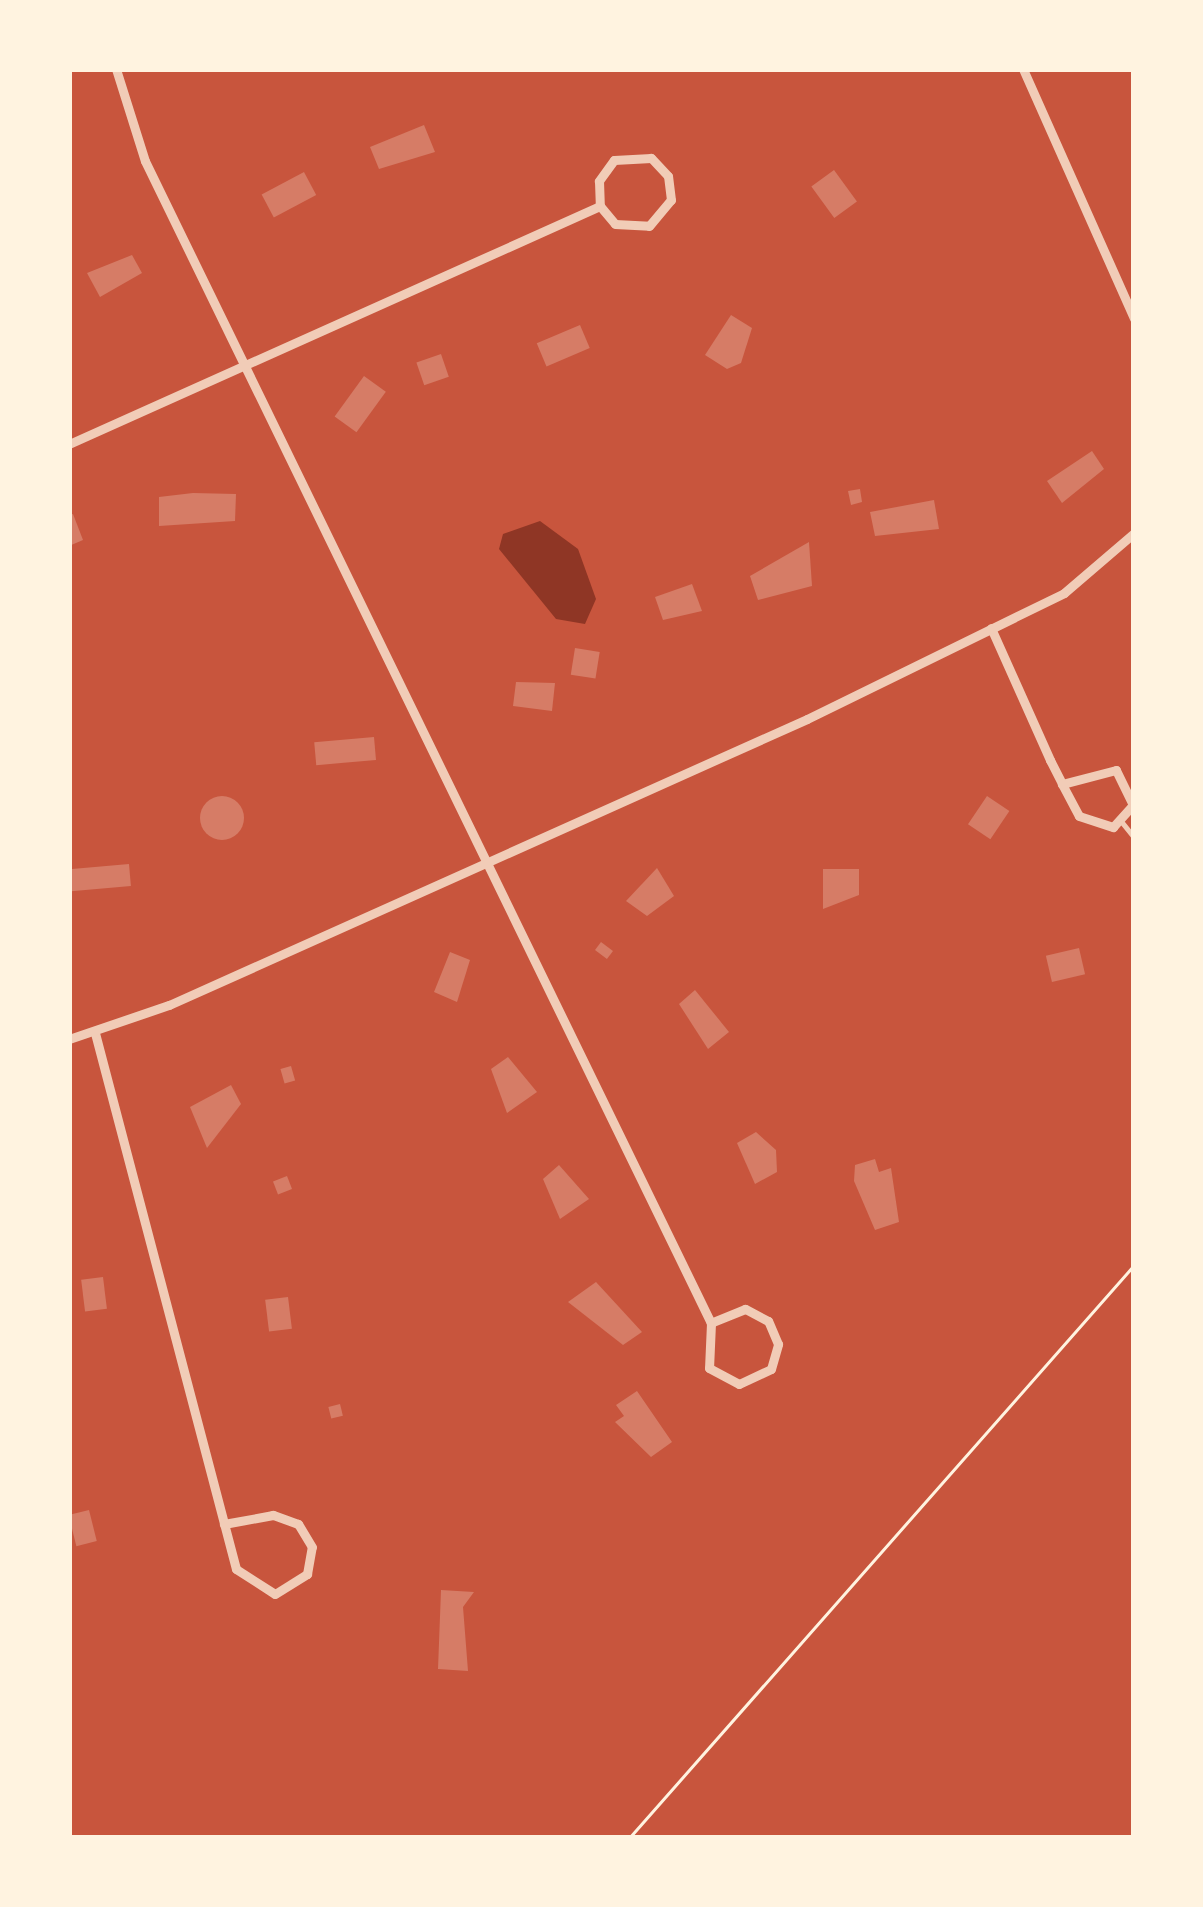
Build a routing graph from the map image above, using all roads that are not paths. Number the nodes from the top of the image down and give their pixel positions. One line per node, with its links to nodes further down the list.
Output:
1 (116, 69): 5 (street)
2 (1023, 69): 4 (street)
3 (600, 206): 3 (street); 5 (street)
4 (1134, 318)
5 (247, 364): 6 (street); 12 (street)
6 (69, 444)
7 (1134, 533): 8 (street)
8 (991, 628): 9 (street); 12 (street)
9 (1062, 784): 10 (street); 10 (street)
10 (1123, 822): 11 (lane)
11 (1134, 837)
12 (487, 858): 13 (street); 15 (street)
13 (95, 1033): 14 (street); 16 (street)
14 (69, 1039)
15 (711, 1323): 15 (street)
16 (224, 1524): 16 (street)

